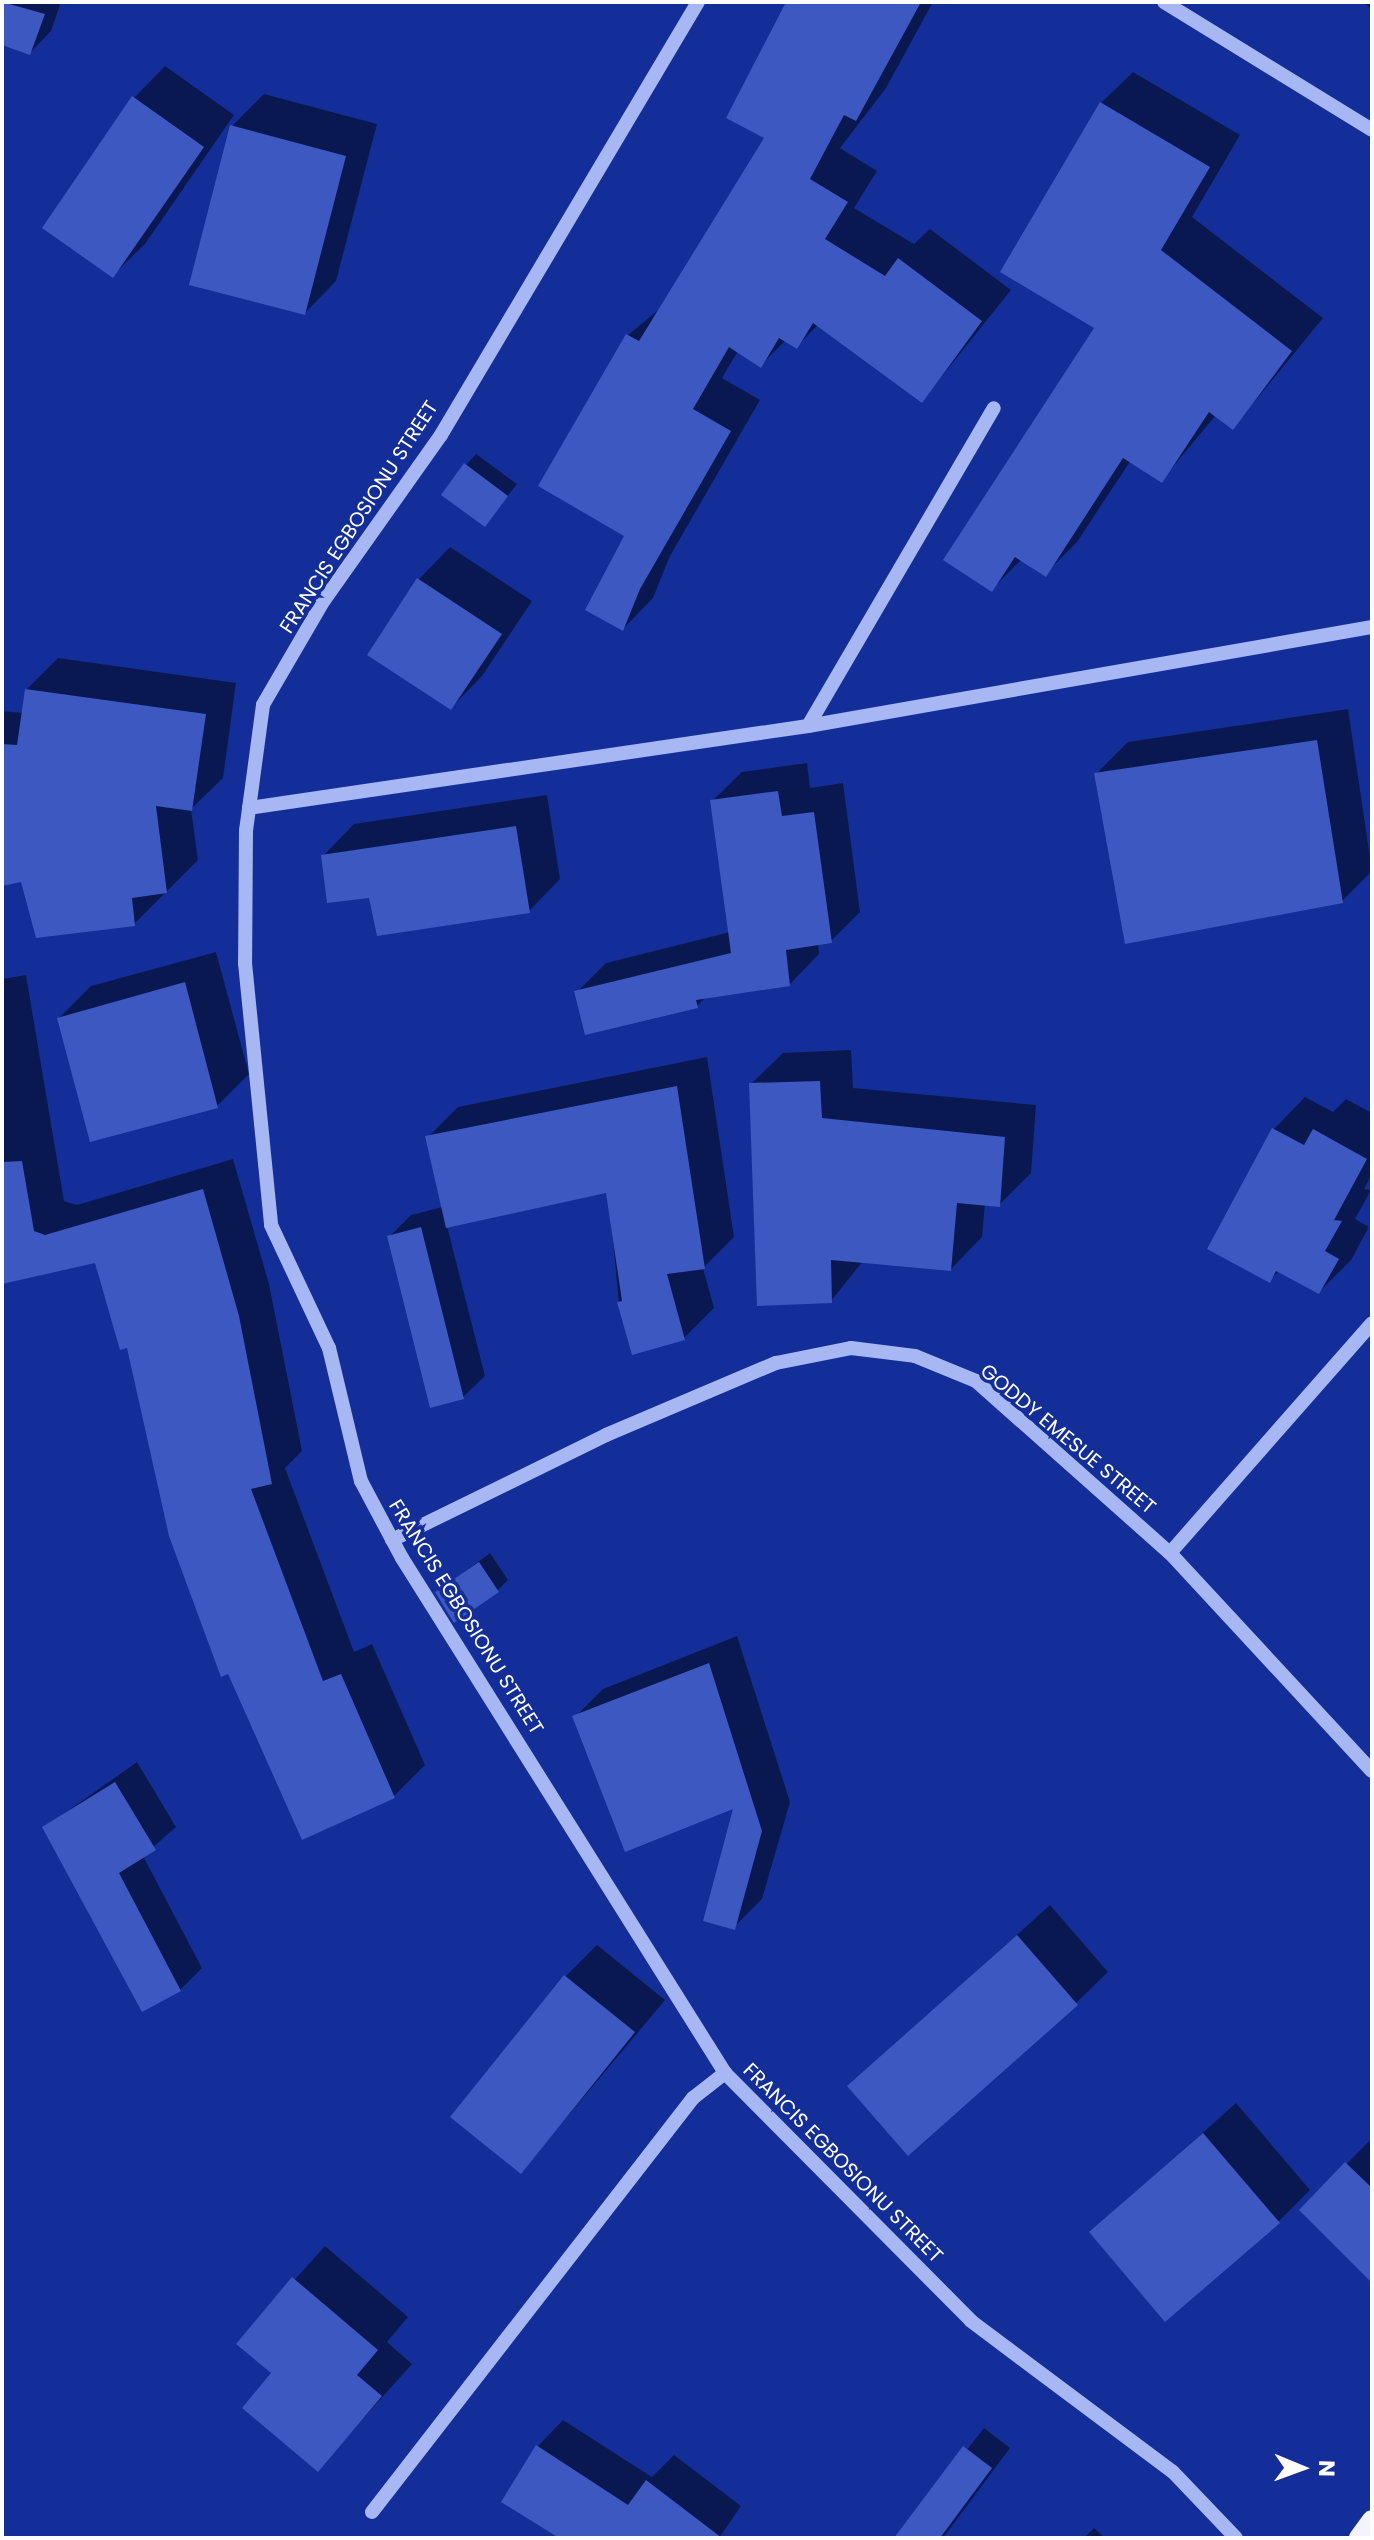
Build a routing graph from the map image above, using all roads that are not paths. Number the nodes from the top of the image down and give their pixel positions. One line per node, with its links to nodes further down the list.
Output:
1 (698, 2): 7 (street, FRANCIS EGBOSIONU STREET)
2 (1164, 2): 3 (street)
3 (1372, 130)
4 (994, 408): 6 (street)
5 (1372, 627): 6 (street)
6 (808, 726): 7 (street)
7 (249, 808): 9 (street, FRANCIS EGBOSIONU STREET)
8 (1372, 1323): 10 (street)
9 (392, 1540): 10 (street, GODDY EMESUE STREET); 12 (street, FRANCIS EGBOSIONU STREET)
10 (1170, 1553): 11 (street, GODDY EMESUE STREET)
11 (1372, 1771)
12 (725, 2073): 13 (street); 15 (street, FRANCIS EGBOSIONU STREET)
13 (372, 2512)
14 (1372, 2520): 16 (main road)
15 (1236, 2538)
16 (1359, 2538)

